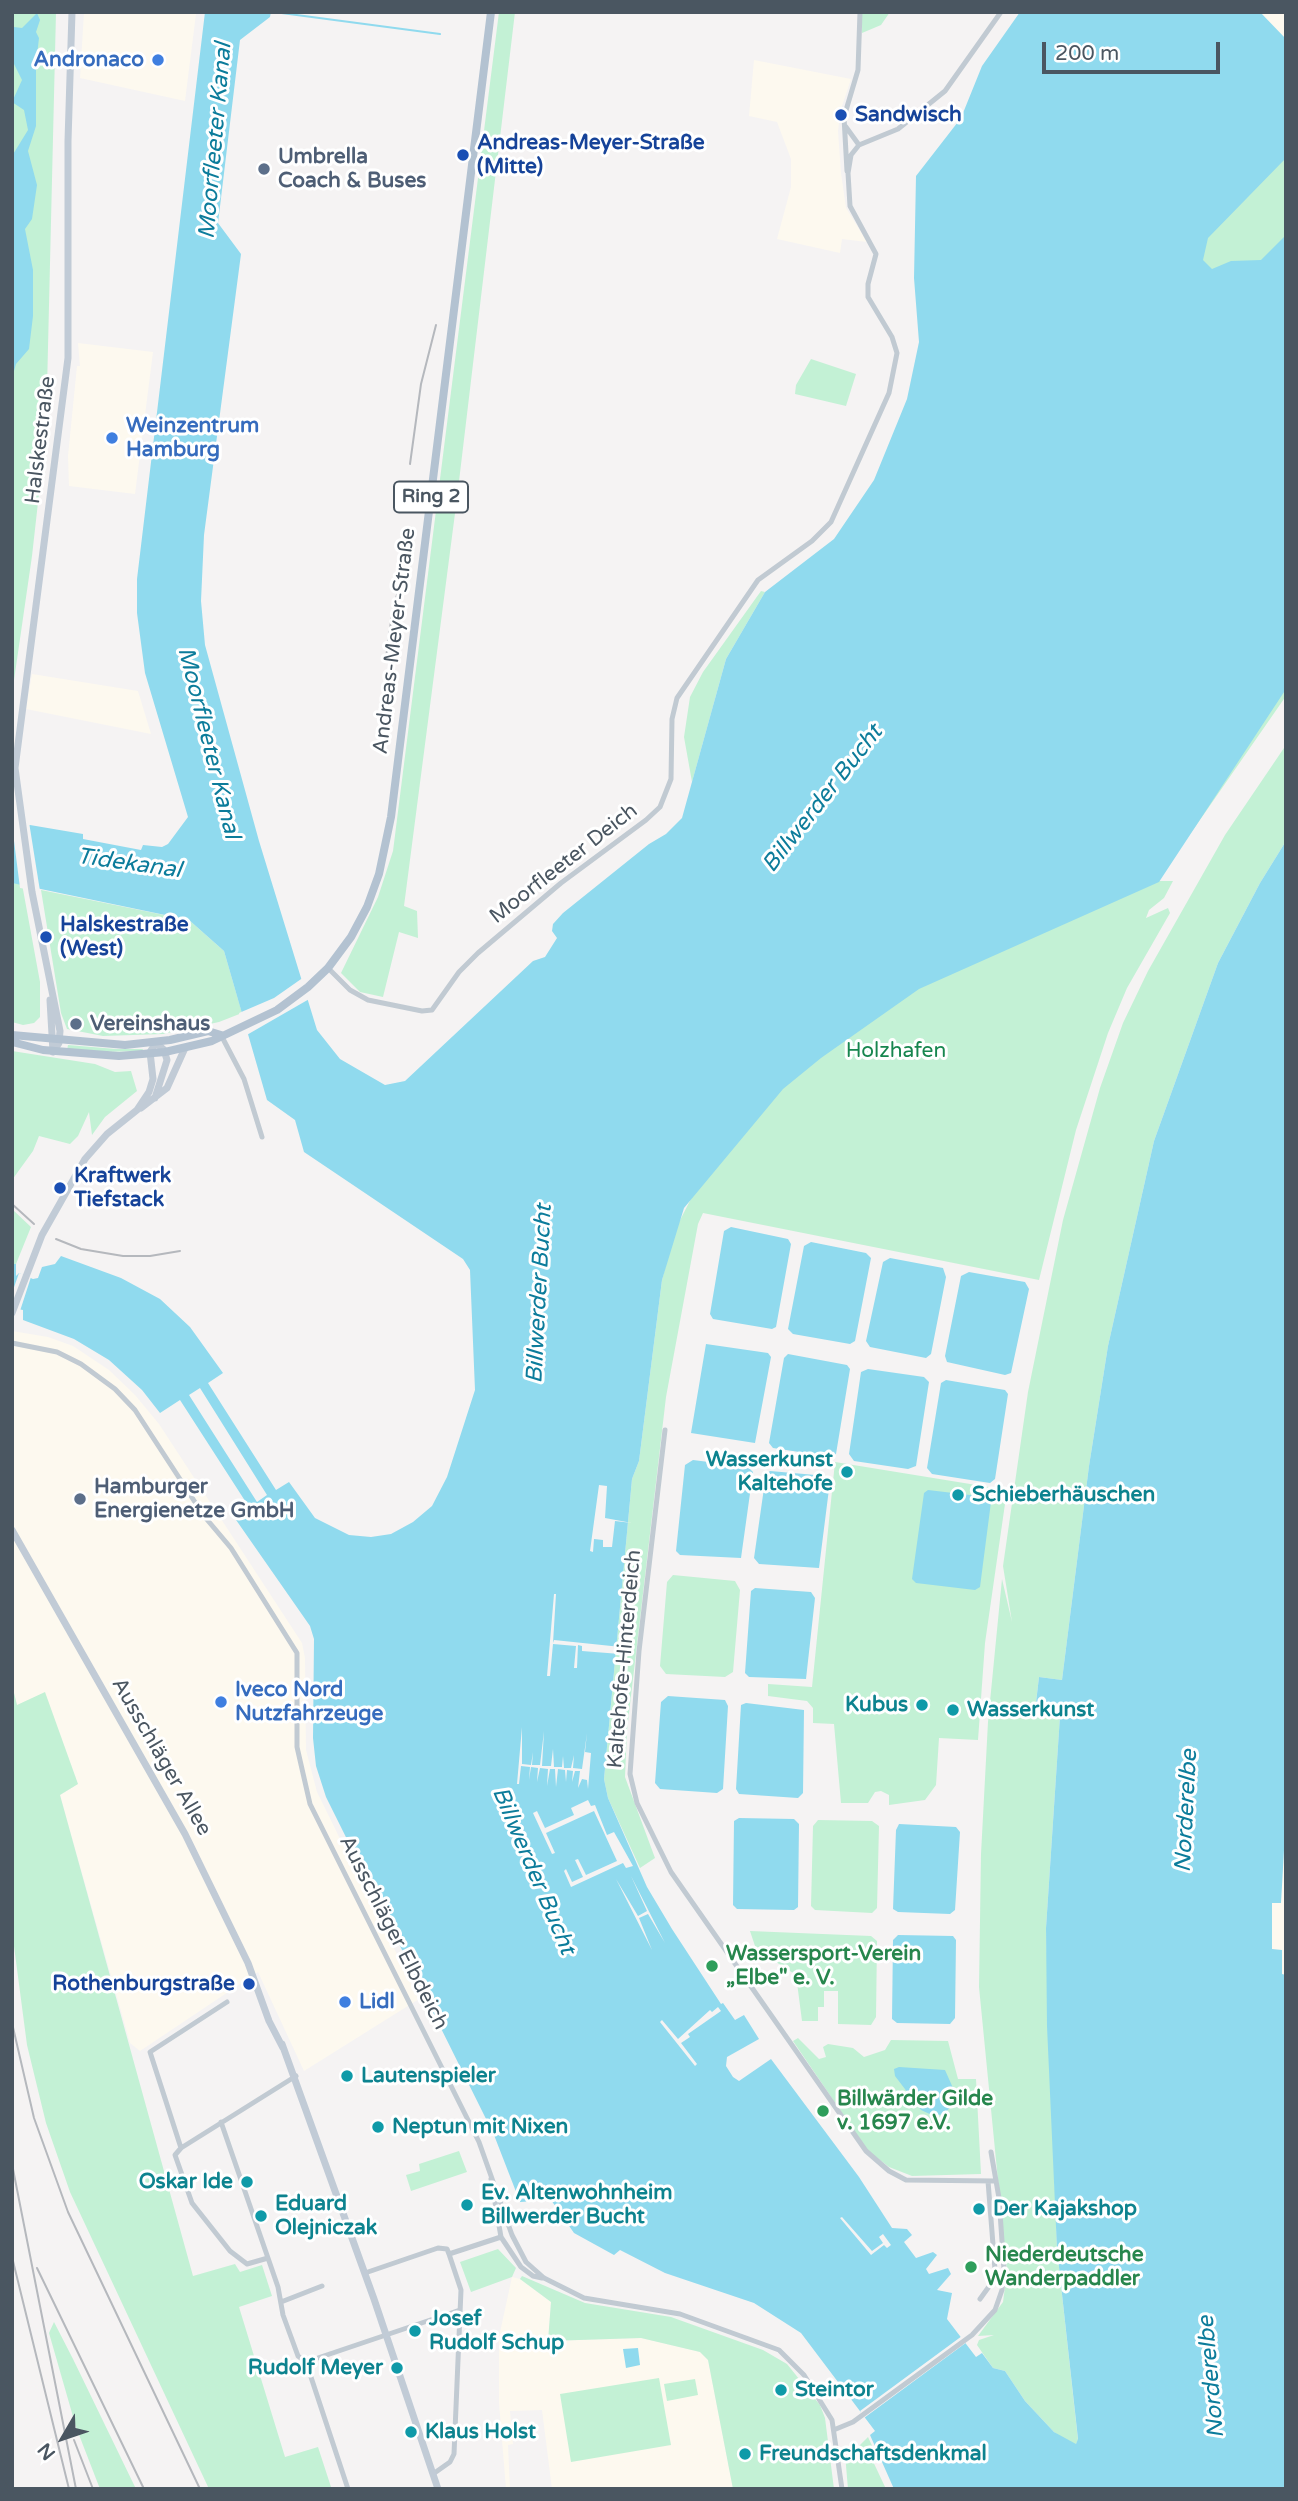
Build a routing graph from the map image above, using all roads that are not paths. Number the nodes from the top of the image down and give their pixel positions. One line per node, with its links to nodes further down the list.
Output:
1 (72, 12): 11 (street, Halskestraße)
2 (491, 12): 8 (main road, Andreas-Meyer-Straße / Ring 2)
3 (860, 12): 5 (street)
4 (1001, 12): 6 (street)
5 (844, 125): 6 (street); 7 (street)
6 (859, 145): 7 (street, Moorfleeter Deich)
7 (848, 173): 8 (street, Moorfleeter Deich)
8 (328, 968): 10 (main road, Andreas-Meyer-Straße / Ring 2)
9 (12, 1035): 11 (main road, Ring 2)
10 (221, 1035): 13 (main road, Andreas-Meyer-Straße / Ring 2); 14 (main road, Andreas-Meyer-Straße / Ring 2); 20 (street)
11 (55, 1040): 13 (main road, Ring 2); 15 (street)
12 (12, 1042): 15 (main road, Ring 2)
13 (156, 1043): 16 (street); 17 (street)
14 (185, 1048): 16 (main road, Andreas-Meyer-Straße / Ring 2); 18 (street)
15 (53, 1052): 17 (main road, Ring 2)
16 (165, 1052): 17 (main road, Ring 2); 18 (street)
17 (150, 1054): 19 (street)
18 (156, 1098): 19 (street)
19 (137, 1110): 21 (street)
20 (262, 1137)
21 (13, 1311)
22 (12, 1343): 30 (street, Ausschläger Elbdeich)
23 (665, 1430): 31 (street, Kaltehofe-Hinterdeich)
24 (12, 1530): 26 (street, Ausschläger Allee)
25 (227, 2002): 28 (street)
26 (296, 2076): 27 (street); 35 (street, Ausschläger Allee)
27 (221, 2122): 28 (street); 34 (street)
28 (181, 2148): 34 (street)
29 (991, 2152): 31 (street)
30 (490, 2169): 32 (street); 36 (street, Ausschläger Elbdeich)
31 (992, 2181): 38 (street); 43 (street)
32 (501, 2237): 33 (street); 36 (street)
33 (449, 2254): 35 (street); 40 (street)
34 (268, 2258): 39 (street)
35 (365, 2273): 41 (street, Ausschläger Allee)
36 (544, 2278): 43 (street, Ausschläger Elbdeich)
37 (322, 2286): 39 (street)
38 (980, 2299)
39 (281, 2302): 42 (street)
40 (460, 2310): 41 (street); 44 (street)
41 (386, 2336): 42 (street); 44 (street, Ausschläger Allee)
42 (306, 2362): 45 (street)
43 (836, 2429): 47 (street, Ausschläger Elbdeich)
44 (433, 2474): 46 (street, Ausschläger Allee)
45 (348, 2489)
46 (439, 2489)
47 (842, 2489)

